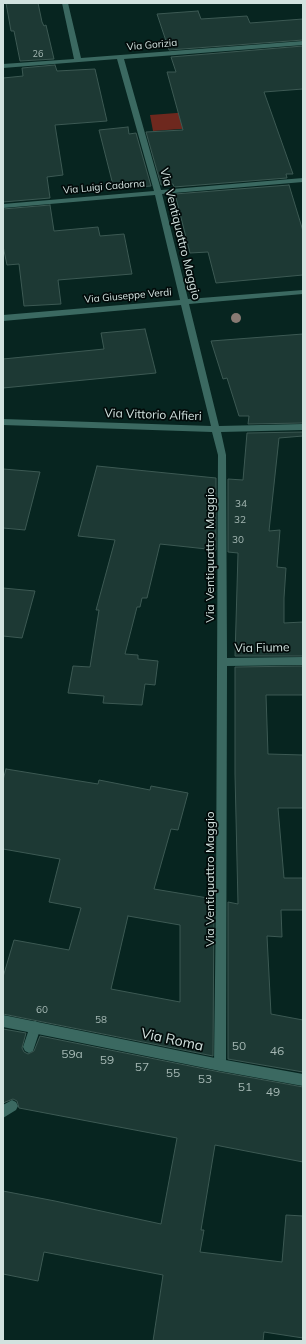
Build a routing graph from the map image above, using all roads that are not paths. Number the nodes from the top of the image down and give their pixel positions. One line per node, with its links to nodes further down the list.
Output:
1 (65, 3): 4 (street)
2 (303, 43): 3 (street, Via Gorizia)
3 (120, 58): 4 (street, Via Gorizia); 7 (street, Via Ventiquattro Maggio)
4 (78, 61): 5 (street, Via Gorizia)
5 (3, 66)
6 (303, 180): 7 (street, Via Luigi Cadorna)
7 (158, 193): 8 (street, Via Luigi Cadorna); 10 (street, Via Ventiquattro Maggio)
8 (3, 206)
9 (303, 292): 10 (street, Via Giuseppe Verdi)
10 (185, 302): 11 (street, Via Giuseppe Verdi); 14 (street, Via Ventiquattro Maggio)
11 (3, 318)
12 (3, 422): 14 (street, Via Vittorio Alfieri)
13 (303, 427): 14 (street, Via Vittorio Alfieri)
14 (216, 429): 16 (street, Via Ventiquattro Maggio)
15 (303, 661): 16 (street, Via Fiume)
16 (222, 662): 20 (street, Via Ventiquattro Maggio)
17 (3, 1021): 18 (street, Via Roma)
18 (35, 1027): 19 (street); 20 (street, Via Roma)
19 (29, 1047)
20 (220, 1065): 21 (street, Via Roma)
21 (303, 1080)

